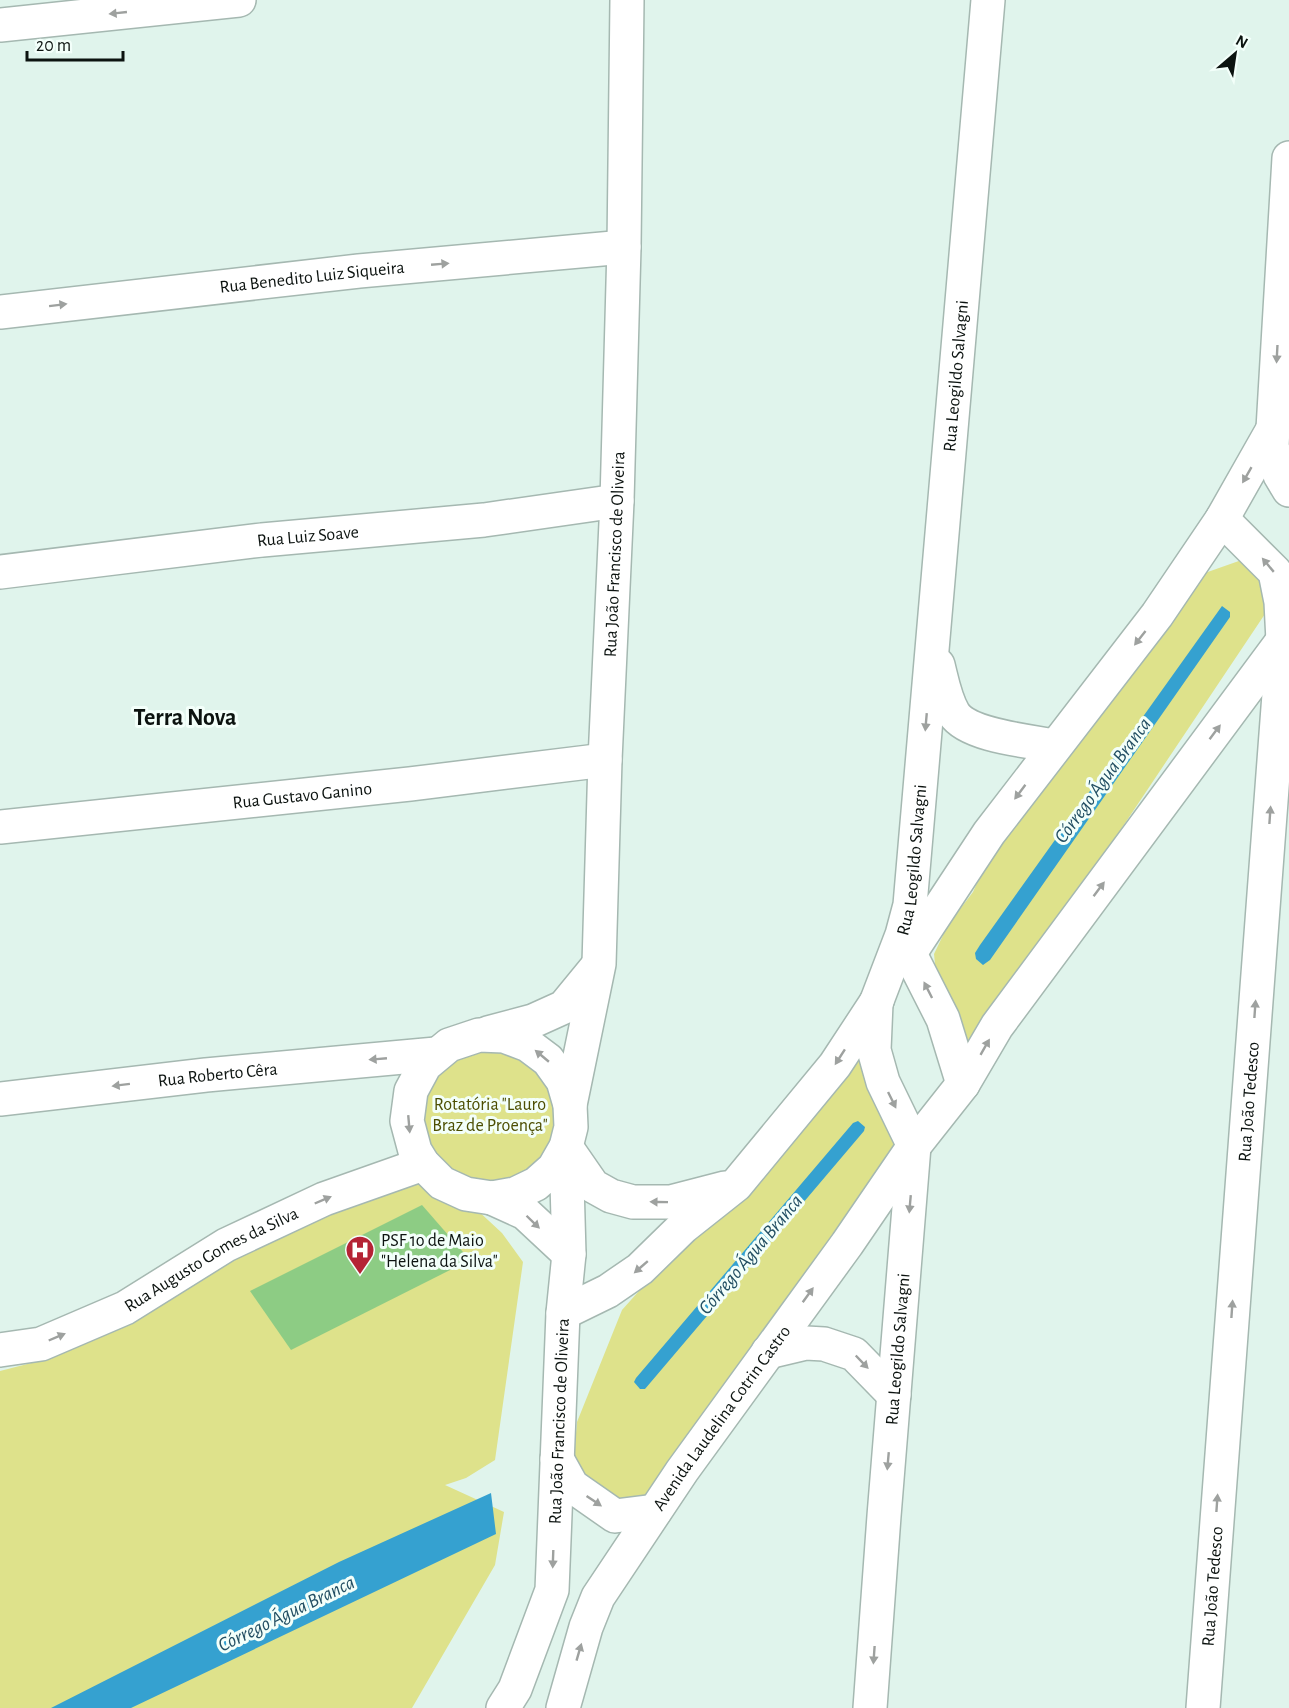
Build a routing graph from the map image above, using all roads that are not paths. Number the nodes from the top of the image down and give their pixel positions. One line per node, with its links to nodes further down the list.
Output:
1 (239, 0): 4 (street, one-way to 4)
2 (627, 0): 7 (street, Rua João Francisco de Oliveira)
3 (988, 0): 15 (street, Rua Leogildo Salvagni)
4 (0, 25)
5 (1289, 158): 6 (street)
6 (1287, 193): 9 (street, one-way to 9)
7 (624, 247): 8 (street, Rua Benedito Luiz Siqueira, one-way to 7); 11 (street, Rua João Francisco de Oliveira)
8 (0, 312)
9 (1281, 418): 10 (street); 12 (street, one-way to 12)
10 (1289, 490)
11 (617, 501): 13 (street, Rua Luiz Soave); 17 (street, Rua João Francisco de Oliveira)
12 (1222, 519): 14 (street, Rua João Tedesco, one-way to 12); 16 (street, one-way to 16)
13 (0, 573)
14 (1286, 637): 24 (street, Avenida Laudelina Cotrin Castro, one-way to 14); 43 (street, Rua João Tedesco, one-way to 14)
15 (934, 642): 16 (street); 21 (street, Rua Leogildo Salvagni, one-way to 21)
16 (1055, 746): 19 (street, one-way to 19)
17 (605, 760): 18 (street, Rua Gustavo Ganino); 20 (street, Rua João Francisco de Oliveira)
18 (0, 827)
19 (910, 954): 21 (street); 24 (street, one-way to 19)
20 (599, 964): 22 (street); 26 (street, Rua João Francisco de Oliveira)
21 (876, 1003): 27 (street, Rua Leogildo Salvagni, one-way to 27); 30 (street, one-way to 30)
22 (479, 1035): 23 (street); 26 (street, one-way to 22)
23 (436, 1054): 25 (street, Rua Roberto Cêra, one-way to 25); 29 (street, one-way to 29)
24 (963, 1084): 27 (street, Avenida Laudelina Cotrin Castro)
25 (0, 1099)
26 (570, 1105): 28 (street)
27 (914, 1146): 35 (street, Avenida Laudelina Cotrin Castro, one-way to 27); 36 (street, Rua Leogildo Salvagni, one-way to 36)
28 (566, 1147): 30 (street, one-way to 28); 31 (street); 32 (street, Rua João Francisco de Oliveira)
29 (423, 1164): 31 (street); 34 (street, Rua Augusto Gomes da Silva, one-way to 29)
30 (736, 1185): 33 (street, one-way to 33)
31 (492, 1198): 32 (street, one-way to 32)
32 (569, 1254): 33 (street, Rua João Francisco de Oliveira)
33 (563, 1313): 37 (street, Rua João Francisco de Oliveira)
34 (0, 1350)
35 (768, 1352): 36 (street, one-way to 36); 38 (street, Avenida Laudelina Cotrin Castro)
36 (894, 1395): 42 (street, Rua Leogildo Salvagni, one-way to 42)
37 (556, 1459): 38 (street, one-way to 38); 39 (street, Rua João Francisco de Oliveira, one-way to 39)
38 (655, 1511): 41 (street, Avenida Laudelina Cotrin Castro, one-way to 38)
39 (509, 1699): 40 (street)
40 (550, 1708)
41 (563, 1708)
42 (870, 1708)
43 (1203, 1708)

